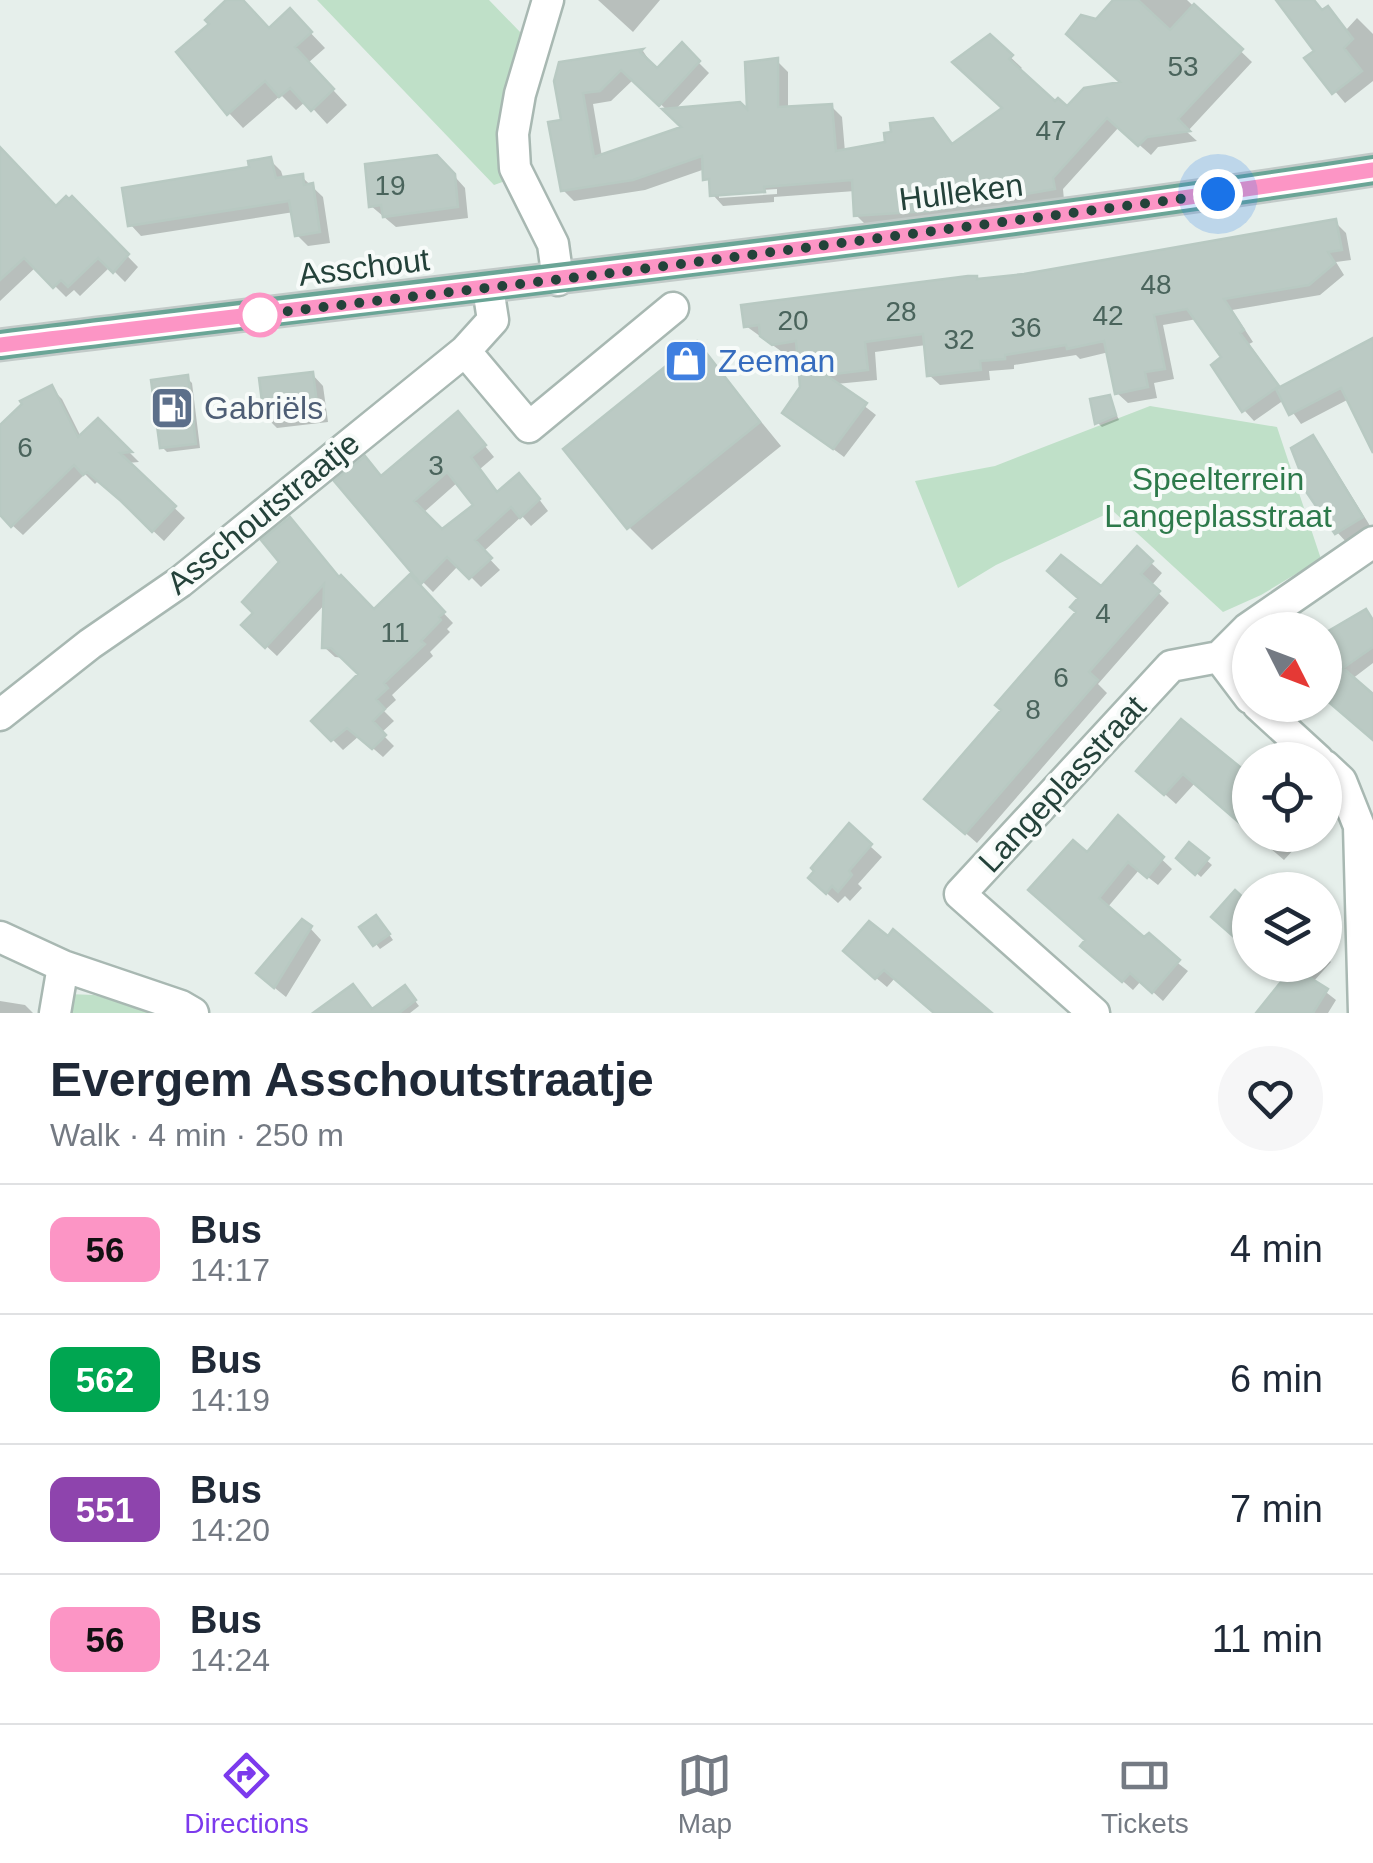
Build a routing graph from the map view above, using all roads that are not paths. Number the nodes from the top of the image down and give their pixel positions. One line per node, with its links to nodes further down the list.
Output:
1 (548, 0): 3 (street)
2 (1373, 170): 3 (main road, Hulleken)
3 (558, 280): 4 (main road, Asschout)
4 (488, 288): 6 (main road, Asschout); 7 (street, Asschoutstraatje)
5 (673, 308): 7 (street)
6 (0, 345)
7 (465, 351): 11 (street, Asschoutstraatje)
8 (1373, 542): 9 (street)
9 (1220, 657): 10 (street); 19 (street, Langeplasstraat)
10 (1232, 673)
11 (0, 715)
12 (1277, 722): 13 (street)
13 (1298, 742)
14 (1342, 783): 20 (street)
15 (0, 937): 16 (street)
16 (63, 966): 17 (street); 18 (street)
17 (55, 1013)
18 (193, 1013)
19 (1094, 1013)
20 (1364, 1013)

